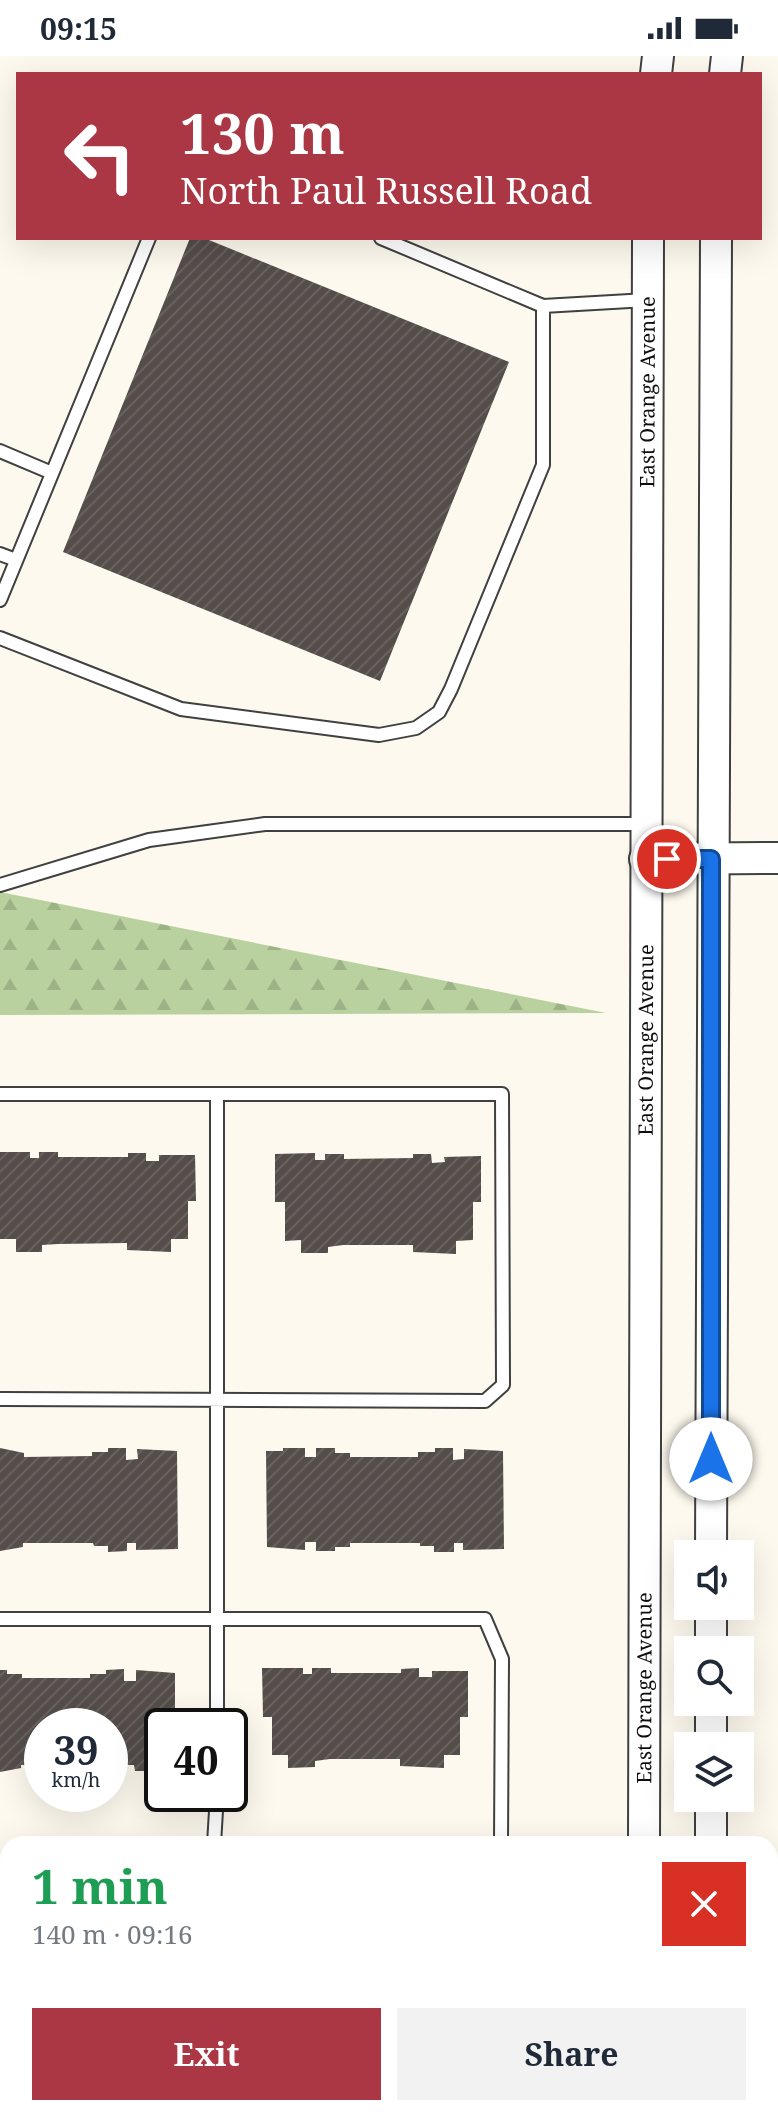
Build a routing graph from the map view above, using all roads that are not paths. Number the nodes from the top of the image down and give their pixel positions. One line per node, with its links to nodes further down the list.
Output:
1 (148, 240): 8 (lane)
2 (386, 240): 6 (lane)
3 (648, 240): 5 (street, East Orange Avenue)
4 (716, 240): 16 (street)
5 (647, 300): 6 (lane); 13 (street, East Orange Avenue)
6 (543, 306): 12 (lane)
7 (0, 451): 8 (lane)
8 (52, 473): 10 (lane)
9 (0, 554): 10 (lane)
10 (16, 560): 11 (lane)
11 (0, 600)
12 (0, 638)
13 (645, 824): 15 (street, East Orange Avenue); 17 (lane)
14 (778, 858): 16 (street)
15 (645, 859): 16 (street); 30 (street, East Orange Avenue)
16 (711, 859): 22 (street)
17 (0, 885)
18 (0, 1094): 19 (lane)
19 (217, 1094): 21 (lane); 21 (lane)
20 (0, 1399): 21 (lane)
21 (217, 1400): 24 (lane)
22 (711, 1540)
23 (0, 1619): 24 (lane)
24 (218, 1621): 25 (lane); 29 (lane)
25 (217, 1708)
26 (216, 1812): 28 (lane)
27 (711, 1812): 31 (street)
28 (214, 1836)
29 (501, 1836)
30 (644, 1836)
31 (711, 1836)

